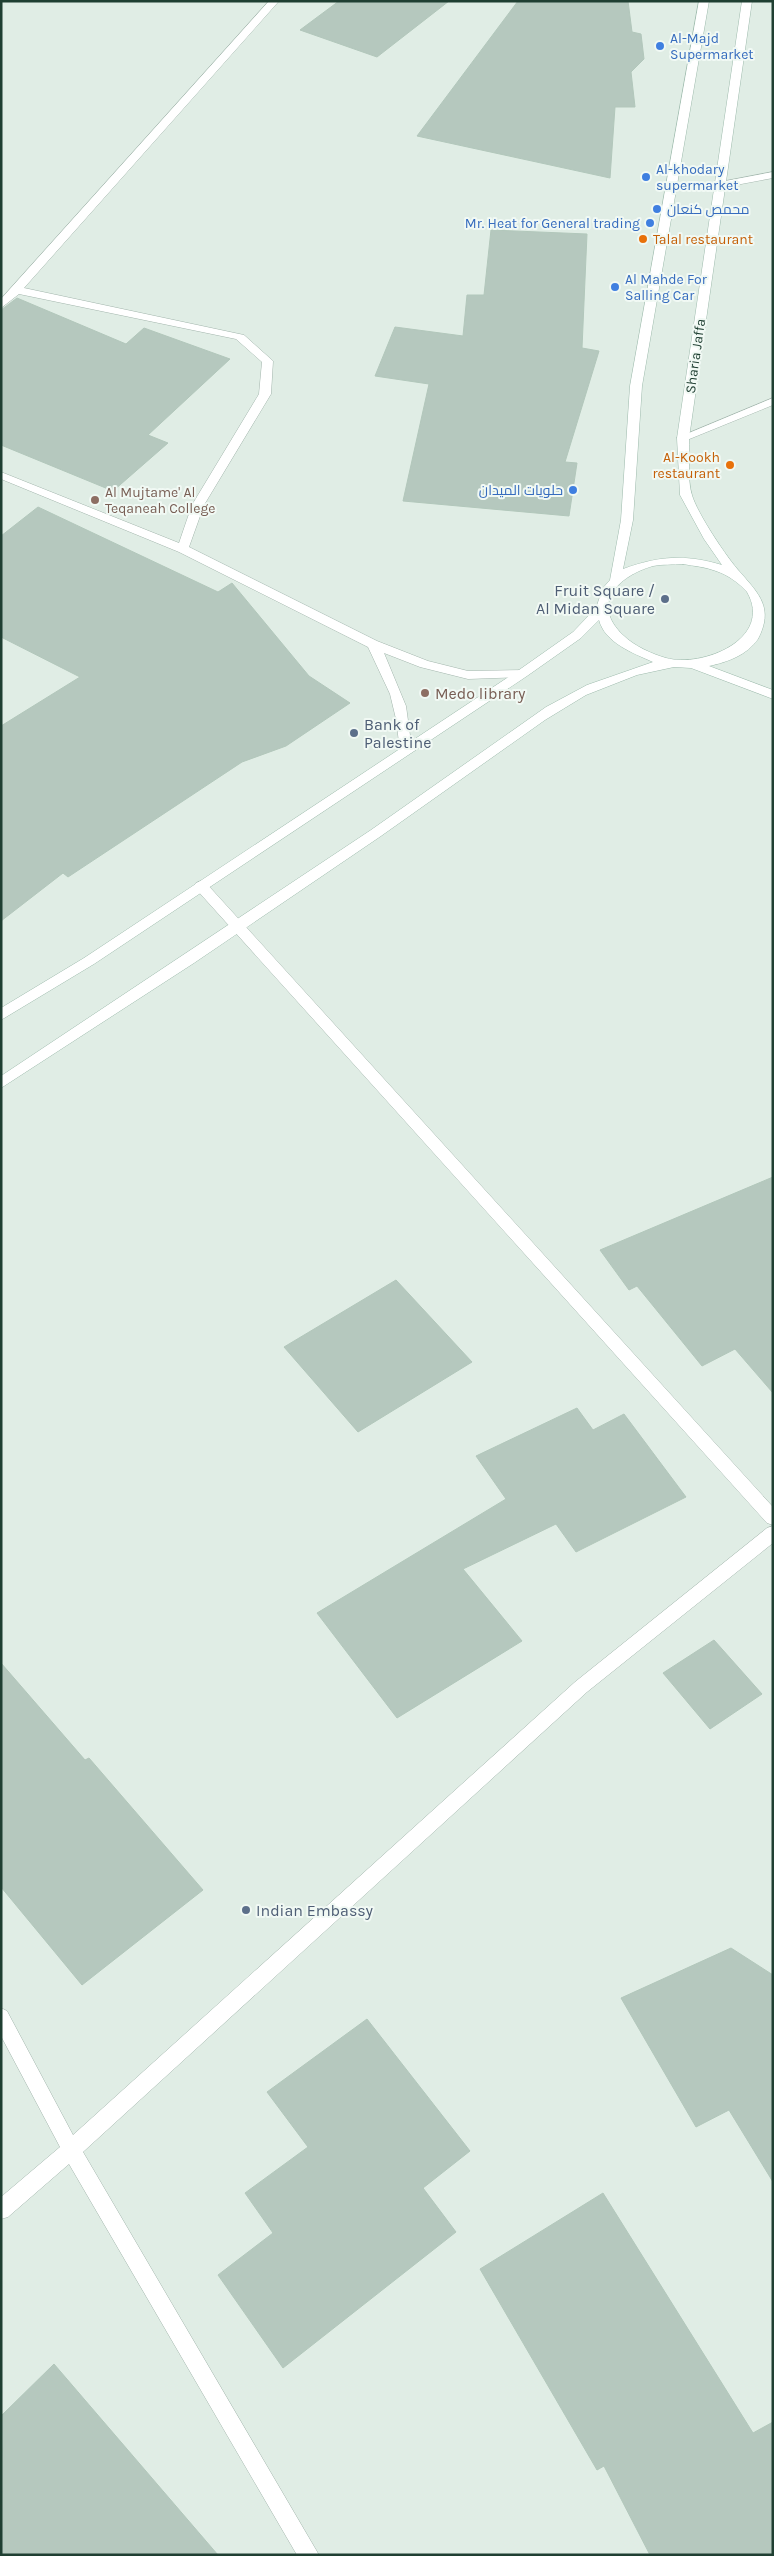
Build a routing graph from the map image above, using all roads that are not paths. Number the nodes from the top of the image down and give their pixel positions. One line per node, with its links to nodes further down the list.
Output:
1 (274, 1): 6 (main road)
2 (704, 1): 13 (main road)
3 (747, 1): 5 (main road, Sharia Jaffa)
4 (773, 174): 5 (main road)
5 (720, 185): 9 (main road, Sharia Jaffa)
6 (17, 290): 7 (main road); 11 (main road)
7 (1, 305)
8 (773, 401): 9 (main road)
9 (683, 438): 12 (main road, Sharia Jaffa)
10 (1, 475): 11 (main road)
11 (183, 549): 17 (main road)
12 (738, 577): 13 (main road); 14 (main road)
13 (615, 579): 15 (main road)
14 (760, 600): 16 (main road); 19 (main road)
15 (600, 610): 18 (main road); 20 (main road)
16 (773, 613)
17 (373, 644): 20 (main road); 22 (main road)
18 (666, 663): 19 (main road); 24 (main road)
19 (694, 664): 21 (main road)
20 (523, 673): 22 (main road)
21 (773, 695)
22 (406, 750): 23 (main road)
23 (201, 886): 24 (main road); 25 (main road)
24 (238, 924): 26 (main road); 27 (main road)
25 (1, 1015)
26 (1, 1083)
27 (773, 1518)
28 (773, 1533): 30 (main road)
29 (1, 2017): 30 (main road)
30 (71, 2150): 31 (main road); 32 (main road)
31 (1, 2210)
32 (309, 2555)

